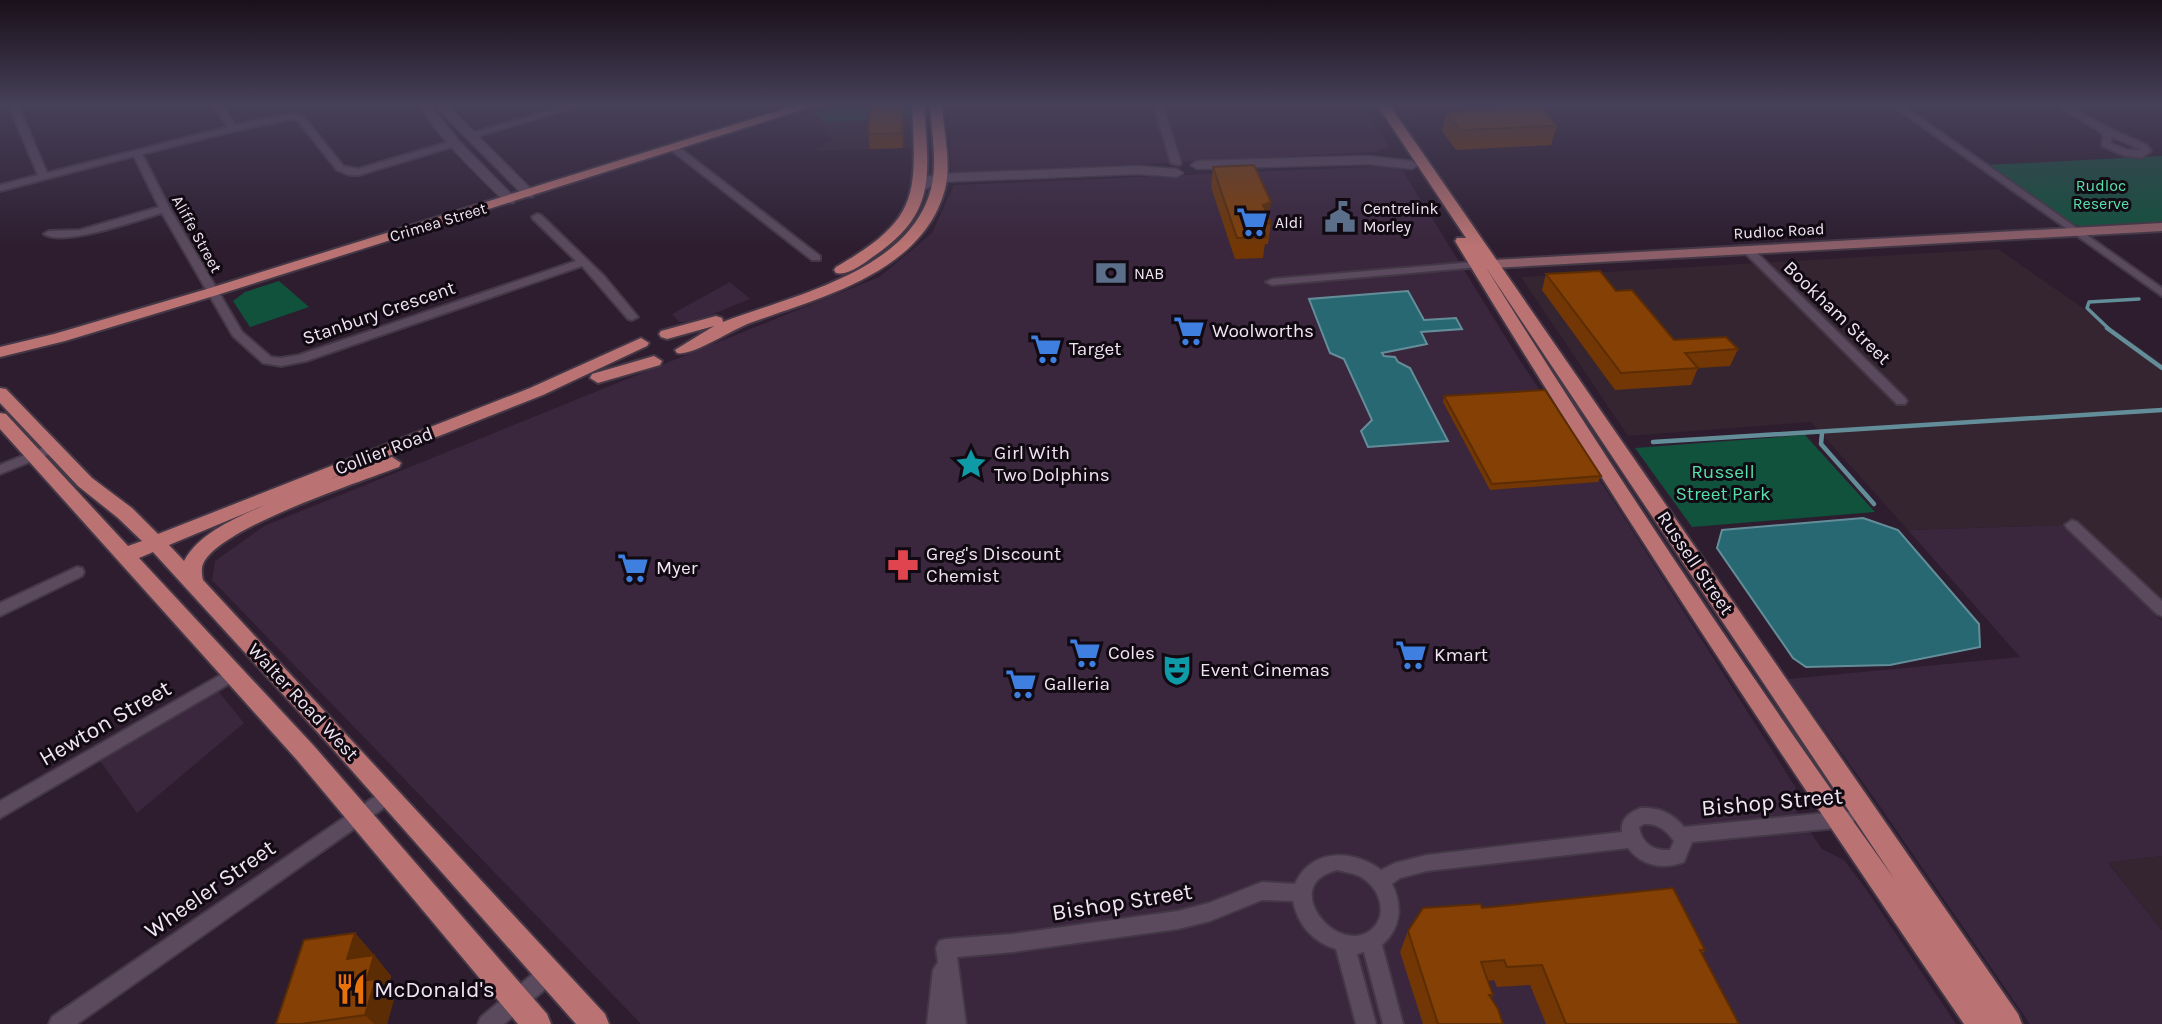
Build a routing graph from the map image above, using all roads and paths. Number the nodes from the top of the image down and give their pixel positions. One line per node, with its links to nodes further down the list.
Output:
1 (32, 151): 19 (street)
2 (145, 151): 15 (street)
3 (326, 151): 4 (street)
4 (429, 151)
5 (463, 151): 24 (street)
6 (486, 151): 23 (street)
7 (665, 151): 23 (main road, Crimea Street)
8 (678, 151): 32 (street)
9 (919, 151): 22 (main road)
10 (937, 151): 20 (main road)
11 (1173, 151): 18 (street)
12 (1405, 151): 16 (main road, Russell Street)
13 (1406, 151): 16 (main road, Russell Street)
14 (1960, 151): 30 (street)
15 (137, 153): 19 (street); 25 (street, Aliffe Street)
16 (1409, 157): 17 (street); 17 (street); 34 (main road, Russell Street)
17 (1368, 160): 18 (street)
18 (1185, 166): 20 (street)
19 (43, 176): 21 (street)
20 (938, 183): 22 (street); 42 (main road)
21 (0, 188)
22 (919, 188): 39 (main road)
23 (528, 194): 24 (main road, Crimea Street)
24 (510, 200): 36 (main road, Crimea Street)
25 (165, 209): 28 (street); 36 (street, Aliffe Street)
26 (537, 217): 33 (street)
27 (2162, 227): 30 (main road, Rudloc Road)
28 (49, 234)
29 (2162, 234): 30 (main road, Rudloc Road)
30 (2079, 235): 31 (main road, Rudloc Road); 37 (street)
31 (1751, 254): 34 (main road, Rudloc Road); 47 (street, Bookham Street)
32 (816, 258)
33 (584, 262): 36 (street, Stanbury Crescent); 38 (street)
34 (1487, 268): 35 (street, Rudloc Road); 48 (main road, Russell Street)
35 (1272, 282)
36 (212, 292): 40 (main road, Crimea Street)
37 (2162, 293)
38 (632, 317)
39 (667, 334): 41 (main road, Collier Road); 42 (main road)
40 (59, 338): 43 (main road, Crimea Street); 44 (main road, Crimea Street)
41 (640, 343): 45 (main road); 55 (main road, Collier Road)
42 (683, 350): 45 (main road, Collier Road)
43 (0, 352)
44 (0, 361)
45 (654, 361): 53 (main road, Collier Road)
46 (0, 393): 50 (main road, Walter Road West)
47 (1901, 401)
48 (1577, 408): 65 (main road, Russell Street); 66 (main road, Russell Street)
49 (0, 418): 51 (main road, Walter Road West)
50 (52, 448): 51 (street); 55 (main road, Walter Road West)
51 (34, 456): 52 (street); 56 (main road, Walter Road West)
52 (0, 470)
53 (248, 520): 55 (main road, Collier Road); 58 (main road, Collier Road)
54 (2073, 525): 60 (street)
55 (160, 547): 56 (main road, Collier Road); 58 (main road, Walter Road West)
56 (131, 560): 61 (main road, Walter Road West)
57 (77, 572): 59 (street)
58 (193, 583): 62 (main road, Walter Road West)
59 (0, 610)
60 (2162, 610)
61 (233, 674): 63 (street, Hewton Street); 64 (main road, Walter Road West)
62 (389, 795): 64 (street, Wheeler Street); 74 (main road, Walter Road West)
63 (0, 810)
64 (359, 816): 75 (main road, Walter Road West); 76 (street, Wheeler Street)
65 (1868, 817): 66 (street, Bishop Street); 85 (main road, Russell Street)
66 (1838, 821): 67 (street, Bishop Street); 84 (main road, Russell Street)
67 (1680, 835): 68 (street); 68 (street)
68 (1632, 839): 69 (street)
69 (1381, 881): 70 (street); 71 (street)
70 (1302, 893): 72 (street); 73 (street, Bishop Street)
71 (1371, 941): 72 (street); 83 (street)
72 (1344, 943): 82 (street)
73 (946, 948): 80 (street); 81 (street)
74 (548, 974): 75 (street); 79 (main road, Walter Road West)
75 (516, 1001): 77 (street); 78 (main road, Walter Road West)
76 (59, 1024)
77 (488, 1024)
78 (537, 1024)
79 (595, 1024)
80 (937, 1024)
81 (956, 1024)
82 (1366, 1024)
83 (1393, 1024)
84 (1981, 1024)
85 (2008, 1024)

